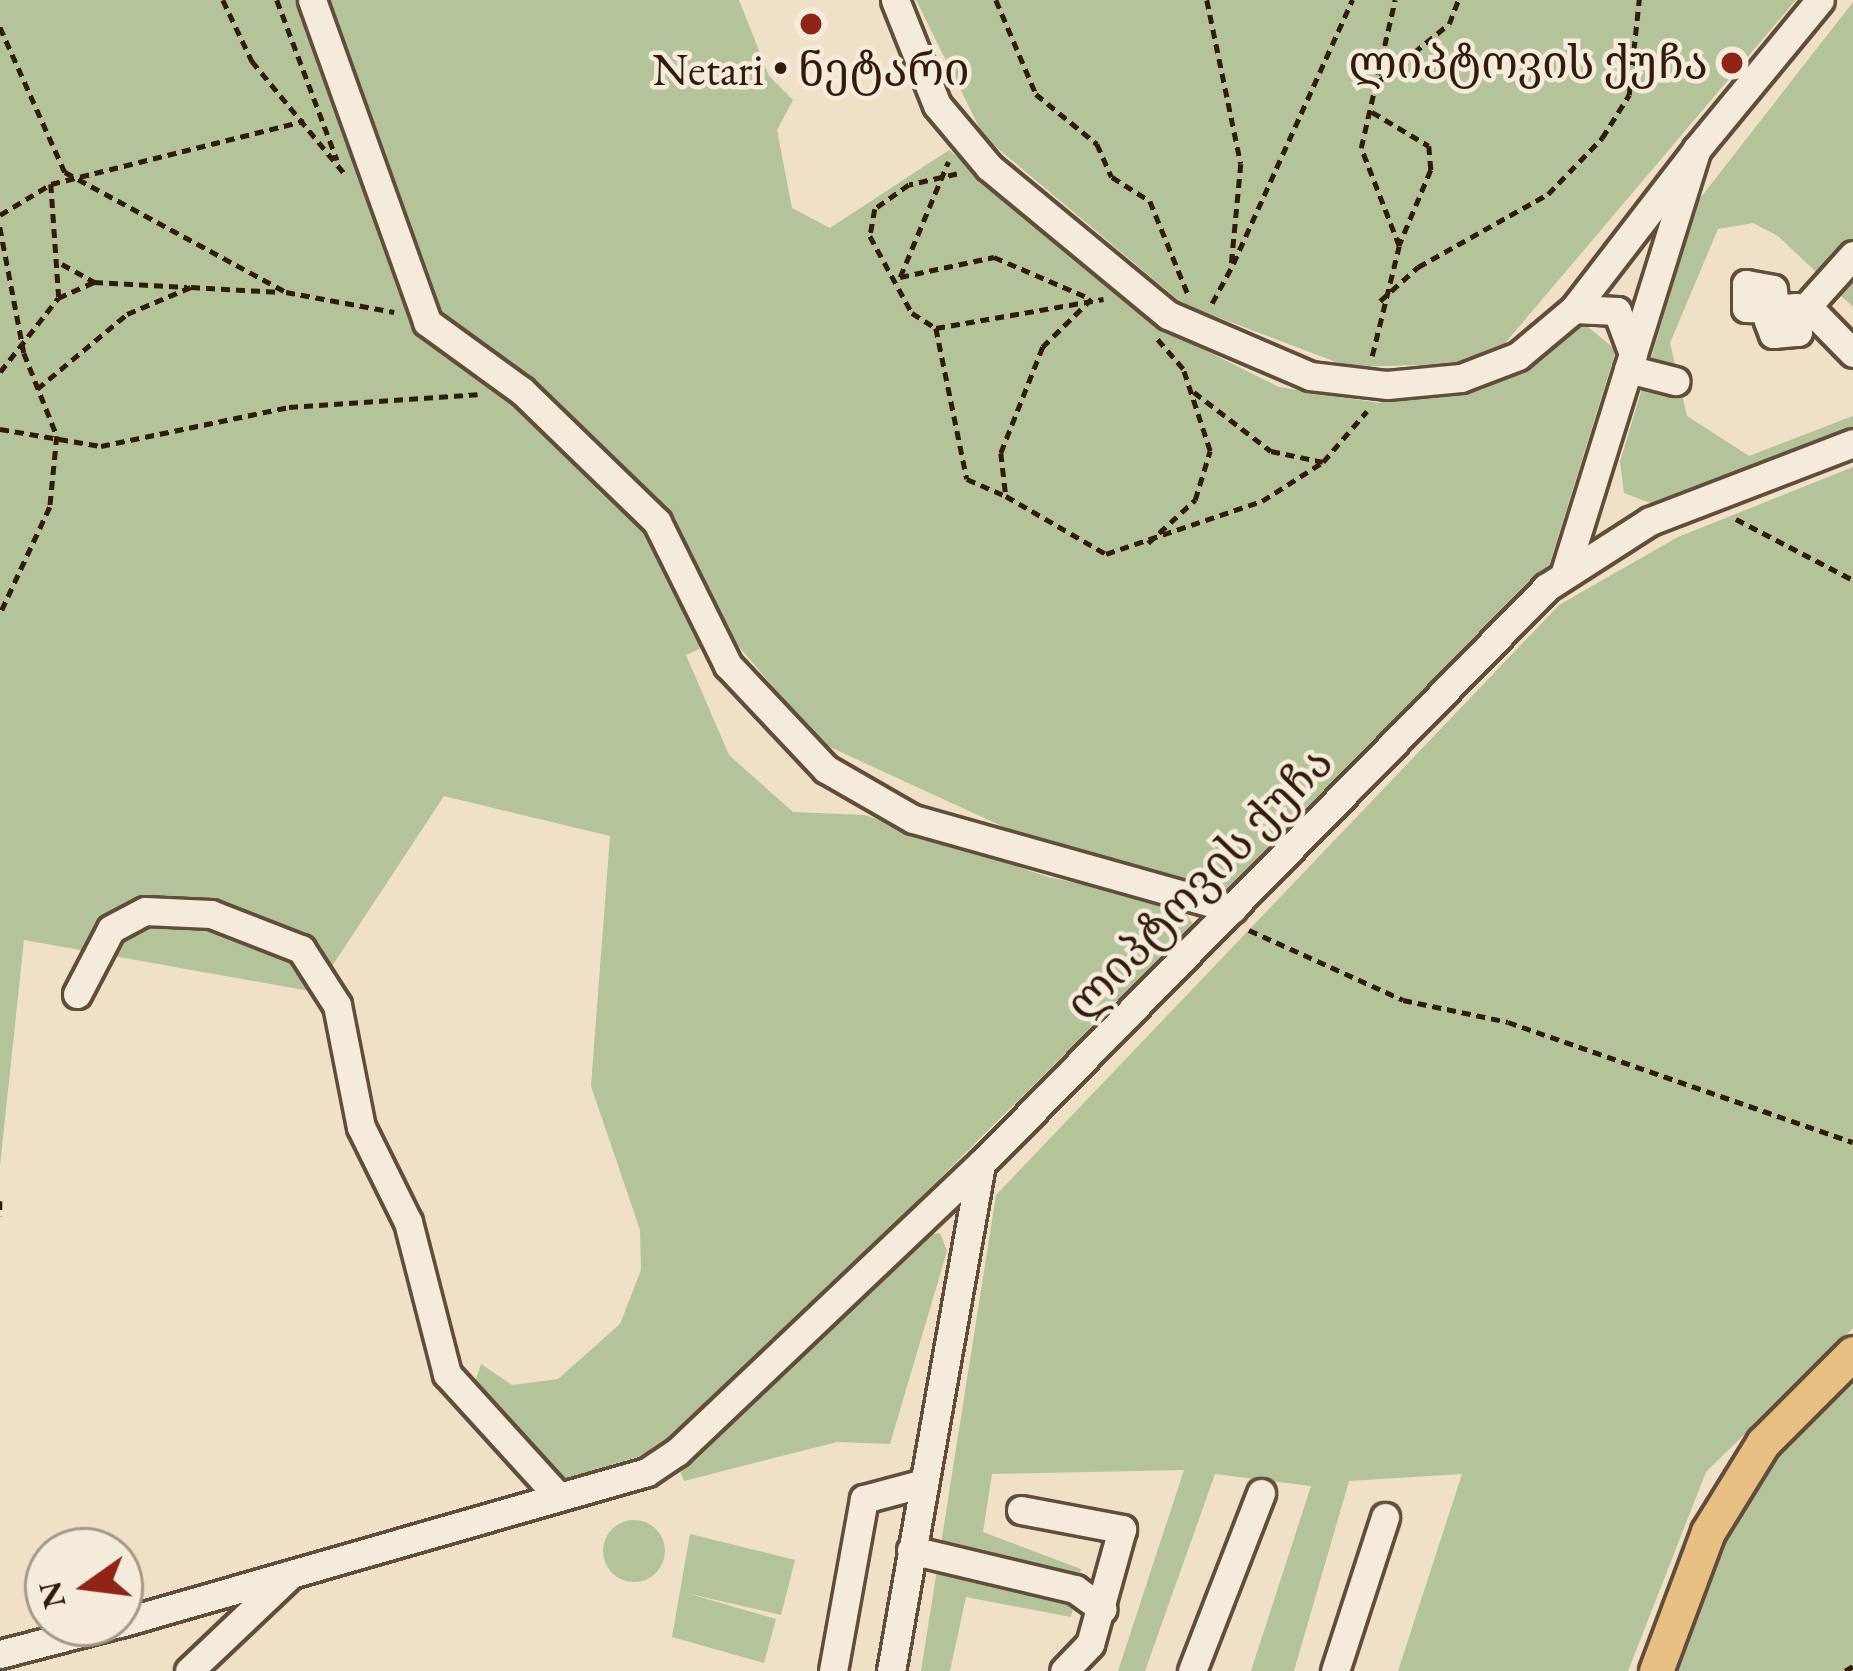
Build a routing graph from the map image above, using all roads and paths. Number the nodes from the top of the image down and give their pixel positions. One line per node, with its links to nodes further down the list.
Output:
1 (223, 0): 15 (path)
2 (277, 0): 18 (path)
3 (312, 0): 41 (street)
4 (895, 0): 16 (street)
5 (997, 0): 43 (path)
6 (1207, 0): 29 (path)
7 (1352, 0): 29 (path)
8 (1395, 0): 13 (path)
9 (1457, 0): 13 (path)
10 (1639, 0): 36 (path)
11 (1820, 0): 17 (street, ლიპტოვის ქუჩა)
12 (0, 27): 21 (path)
13 (1379, 82): 14 (path)
14 (1371, 112): 26 (path); 26 (path)
15 (304, 121): 18 (path); 21 (path)
16 (958, 131): 19 (path); 20 (street)
17 (1697, 149): 38 (street); 46 (street, ლიპტოვის ქუჩა)
18 (339, 165): 22 (path)
19 (944, 173): 20 (path); 30 (path); 30 (path)
20 (999, 176): 40 (street)
21 (88, 178): 23 (path); 33 (path)
22 (350, 182)
23 (51, 184): 24 (path); 28 (path)
24 (0, 215)
25 (0, 227): 45 (path)
26 (1400, 246): 36 (path)
27 (1853, 255): 39 (street)
28 (62, 264): 31 (path); 34 (path)
29 (1231, 269): 43 (path)
30 (899, 278): 35 (path); 42 (path)
31 (94, 282): 32 (path); 34 (path)
32 (191, 287): 33 (path); 52 (path)
33 (286, 292): 41 (path)
34 (58, 298): 45 (path)
35 (1092, 299): 42 (path); 58 (path)
36 (1380, 302): 50 (path)
37 (1771, 308): 39 (street)
38 (1574, 309): 46 (street); 50 (street)
39 (1806, 311): 44 (street)
40 (1168, 315): 43 (street); 51 (path)
41 (427, 322): 48 (street)
42 (936, 328): 58 (path)
43 (1199, 334): 50 (street)
44 (1853, 352)
45 (24, 353): 47 (path); 52 (path)
46 (1631, 361): 49 (street); 57 (street, ლიპტოვის ქუჩა)
47 (0, 372)
48 (505, 381): 54 (path); 65 (street)
49 (1675, 381)
50 (1382, 385): 56 (path)
51 (1190, 388): 56 (path); 61 (path)
52 (36, 391): 54 (path)
53 (0, 429): 54 (path)
54 (57, 436): 64 (path)
55 (1853, 443): 60 (street)
56 (1323, 462): 61 (path)
57 (1594, 482): 60 (street); 62 (street, ლიპტოვის ქუჩა)
58 (1006, 496): 61 (path)
59 (1727, 511): 63 (path)
60 (1650, 521): 62 (street)
61 (1144, 547)
62 (1565, 572): 65 (street, ლიპტოვის ქუჩა)
63 (1853, 580)
64 (0, 614)
65 (1236, 917): 67 (path); 68 (street, ლიპტოვის ქუჩა)
66 (76, 994): 76 (street)
67 (1853, 1142)
68 (981, 1164): 71 (street, ლიპტოვის ქუჩა); 72 (street)
69 (0, 1201): 70 (path)
70 (0, 1216)
71 (914, 1224): 72 (street); 76 (street, ლიპტოვის ქუჩა)
72 (965, 1251): 74 (street)
73 (1853, 1353): 90 (main road)
74 (920, 1484): 79 (street); 85 (street)
75 (1262, 1493): 88 (street)
76 (559, 1497): 80 (street, ლიპტოვის ქუჩა)
77 (1021, 1510): 81 (street)
78 (1385, 1517): 89 (street)
79 (911, 1550): 81 (street); 86 (street)
80 (286, 1579): 82 (street, ლიპტოვის ქუჩა); 84 (street)
81 (1103, 1609): 87 (street)
82 (144, 1616)
83 (1853, 1666): 91 (path)
84 (189, 1671)
85 (833, 1671)
86 (891, 1671)
87 (1064, 1671)
88 (1192, 1671)
89 (1335, 1671)
90 (1656, 1671)
91 (1845, 1671)

